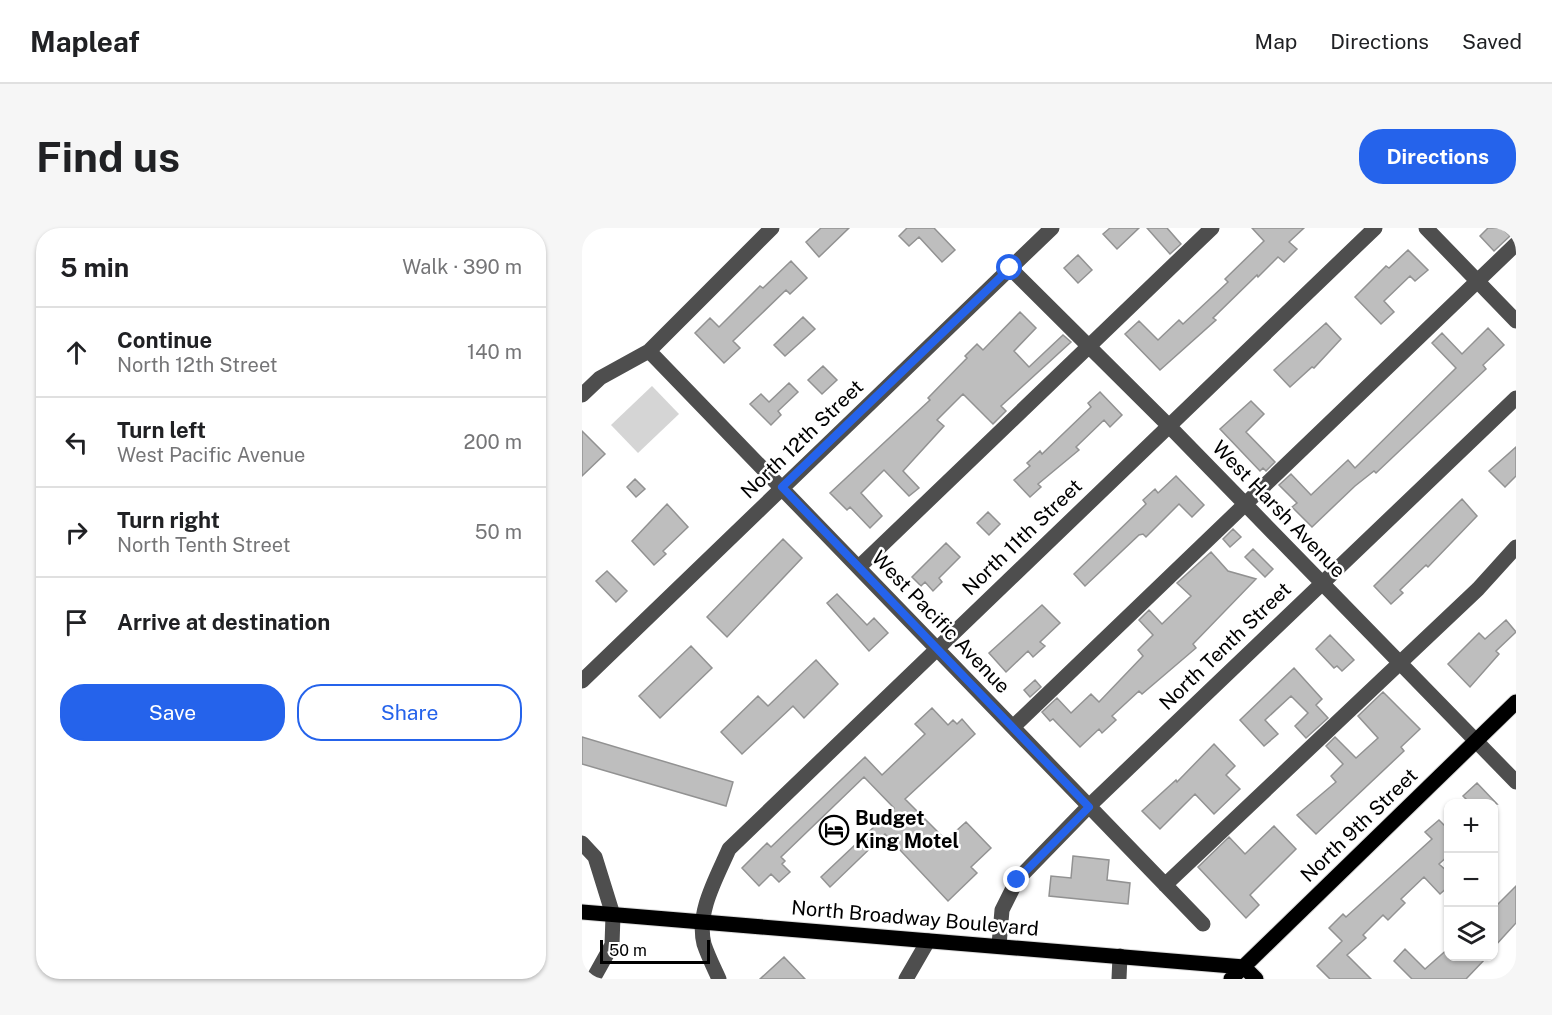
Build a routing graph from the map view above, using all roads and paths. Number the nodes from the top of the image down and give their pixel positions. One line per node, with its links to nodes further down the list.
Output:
1 (772, 228): 11 (street)
2 (1052, 228): 7 (street, North 12th Street)
3 (1212, 228): 10 (street)
4 (1375, 228): 14 (street, North 11th Street)
5 (1426, 228): 8 (street)
6 (1516, 244): 8 (street)
7 (1010, 268): 10 (street, West Harsh Avenue); 15 (street, North 12th Street)
8 (1477, 281): 9 (street); 16 (street)
9 (1516, 321)
10 (1089, 347): 14 (street, West Harsh Avenue); 18 (street)
11 (649, 351): 12 (street); 15 (street, West Pacific Avenue)
12 (582, 395)
13 (1516, 398): 19 (street, North Tenth Street)
14 (1168, 426): 16 (street, West Harsh Avenue); 20 (street, North 11th Street)
15 (782, 487): 18 (street, West Pacific Avenue); 22 (street, North 12th Street)
16 (1245, 503): 19 (street, West Harsh Avenue); 24 (street)
17 (1516, 547): 21 (street)
18 (859, 567): 20 (street, West Pacific Avenue)
19 (1322, 582): 21 (street, West Harsh Avenue); 27 (street, North Tenth Street)
20 (937, 648): 24 (street, West Pacific Avenue); 32 (street, North 11th Street)
21 (1400, 663): 25 (street, West Harsh Avenue); 29 (street)
22 (582, 681)
23 (1516, 702): 25 (main road, North 9th Street)
24 (1013, 727): 27 (street, West Pacific Avenue)
25 (1476, 741): 26 (street, West Harsh Avenue); 37 (main road, North 9th Street)
26 (1516, 782)
27 (1089, 807): 29 (street, West Pacific Avenue); 35 (street, North Tenth Street)
28 (582, 843): 31 (street)
29 (1165, 885): 33 (street, West Pacific Avenue)
30 (582, 912): 31 (main road, North Broadway Boulevard)
31 (613, 915): 32 (main road, North Broadway Boulevard); 38 (street)
32 (703, 922): 34 (main road, North Broadway Boulevard); 39 (street)
33 (1203, 924)
34 (928, 941): 35 (main road, North Broadway Boulevard); 40 (street)
35 (999, 945): 36 (main road, North Broadway Boulevard)
36 (1120, 956): 37 (main road, North Broadway Boulevard); 41 (street)
37 (1244, 967): 42 (main road, North 9th Street); 43 (main road)
38 (593, 979)
39 (718, 979)
40 (906, 979)
41 (1119, 979)
42 (1232, 979)
43 (1256, 979)

